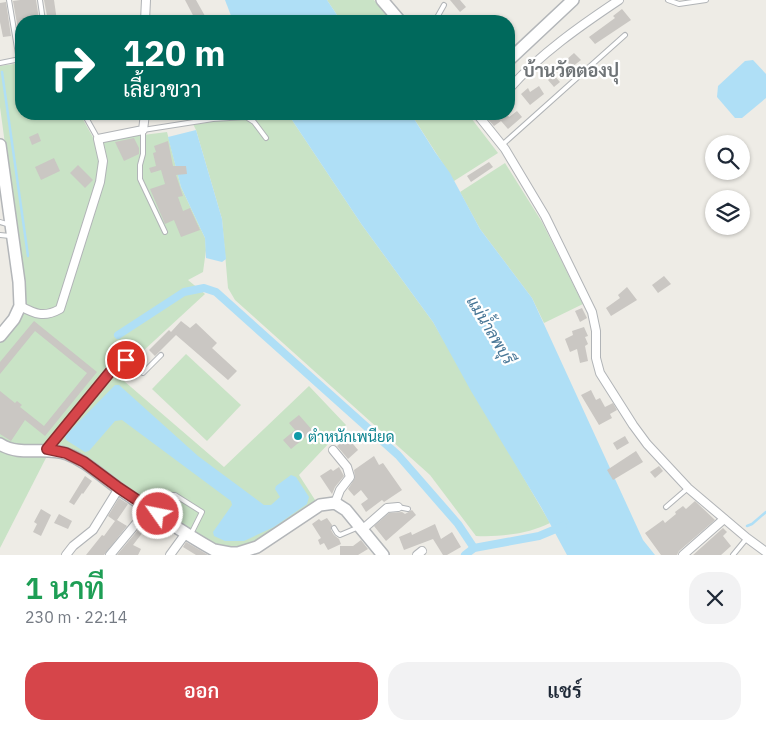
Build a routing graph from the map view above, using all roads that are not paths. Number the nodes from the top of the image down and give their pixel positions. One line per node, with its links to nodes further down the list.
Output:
1 (9, 0): 14 (lane)
2 (40, 0): 10 (lane)
3 (146, 0): 11 (street)
4 (382, 0): 12 (main road)
5 (573, 0): 16 (main road)
6 (619, 0): 19 (street)
7 (668, 0): 8 (lane)
8 (706, 0)
9 (444, 5): 13 (lane)
10 (43, 15)
11 (145, 15)
12 (395, 15)
13 (438, 15)
14 (15, 32)
15 (625, 35): 29 (lane)
16 (515, 54)
17 (15, 60): 18 (lane)
18 (0, 63)
19 (515, 83)
20 (87, 120): 27 (lane)
21 (144, 120): 25 (street)
22 (207, 120): 25 (lane)
23 (251, 120): 26 (lane)
24 (484, 120): 29 (street)
25 (143, 130): 27 (street); 31 (lane)
26 (266, 138)
27 (98, 139): 33 (street)
28 (0, 145): 30 (main road)
29 (502, 145): 41 (street)
30 (8, 228): 32 (lane); 33 (main road)
31 (165, 232)
32 (0, 235)
33 (20, 306): 34 (main road)
34 (2, 330)
35 (161, 355): 36 (lane)
36 (110, 372): 38 (street)
37 (0, 444): 38 (main road)
38 (47, 449): 40 (main road)
39 (333, 450): 42 (street)
40 (119, 488): 46 (main road); 54 (street)
41 (688, 488): 44 (lane); 47 (street)
42 (334, 503): 49 (main road); 53 (main road)
43 (398, 506): 45 (lane); 49 (street)
44 (666, 507)
45 (408, 508)
46 (153, 511): 50 (main road); 50 (lane); 55 (street)
47 (724, 520): 51 (street); 58 (street)
48 (334, 528): 49 (lane)
49 (362, 528): 57 (main road)
50 (189, 534): 53 (main road); 56 (street)
51 (747, 538): 52 (street); 59 (lane)
52 (764, 552)
53 (224, 554)
54 (66, 555)
55 (110, 555)
56 (170, 555)
57 (383, 555)
58 (683, 555)
59 (733, 555)

